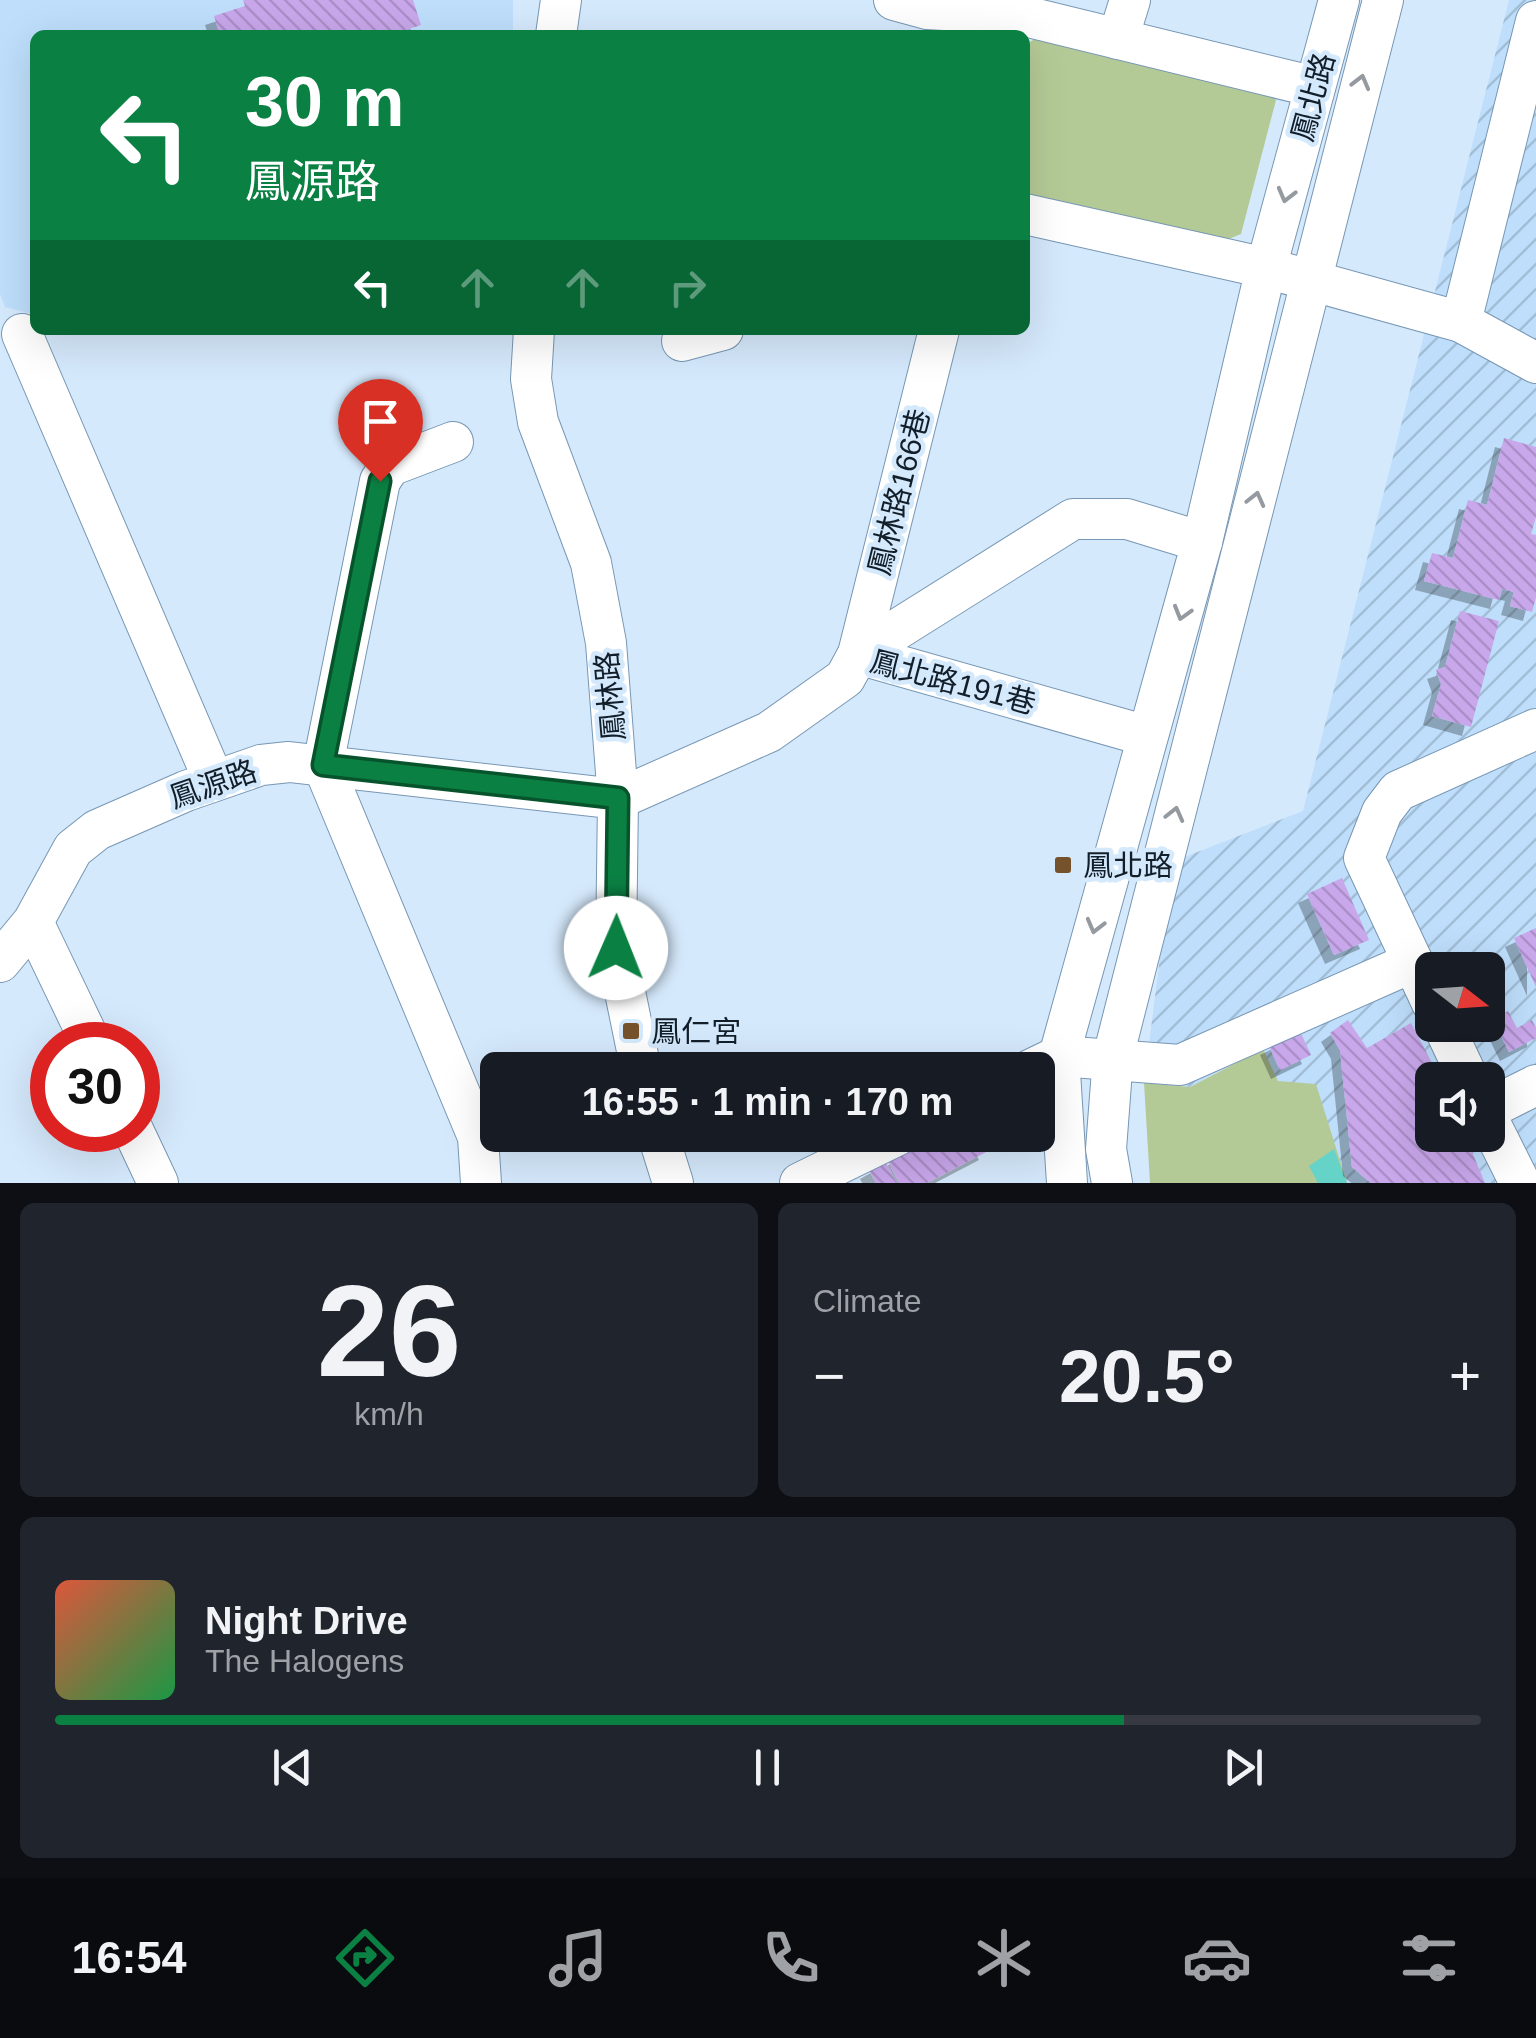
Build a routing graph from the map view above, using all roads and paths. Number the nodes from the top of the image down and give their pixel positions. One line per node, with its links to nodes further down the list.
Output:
1 (561, 0): 8 (street)
2 (894, 0): 6 (street)
3 (1130, 0): 9 (street)
4 (1339, 0): 10 (street, 鳳北路)
5 (1382, 0): 14 (street, 鳳北路, one-way to 5)
6 (1016, 16): 9 (street)
7 (1536, 21): 11 (street)
8 (557, 30)
9 (1118, 39): 10 (street)
10 (1315, 88): 13 (street, 鳳北路, one-way to 13)
11 (1520, 142): 15 (street)
12 (1030, 215): 13 (street)
13 (1266, 268): 14 (street); 23 (street, 鳳北路)
14 (1311, 282): 15 (street); 37 (street, 鳳北路, one-way to 14)
15 (1461, 322): 21 (street)
16 (534, 335): 29 (street, 鳳林路)
17 (704, 335): 20 (street)
18 (939, 335): 24 (street, 鳳林路166巷)
19 (12, 336): 28 (street)
20 (682, 341)
21 (1536, 363)
22 (454, 442): 27 (street)
23 (1202, 542): 24 (street); 26 (street, 鳳北路, one-way to 26)
24 (858, 654): 26 (street, 鳳北路191巷); 29 (street, 鳳北路191巷)
25 (1536, 729): 32 (street)
26 (1147, 736): 36 (street, 鳳北路, one-way to 36)
27 (323, 765): 28 (street, 鳳源路); 29 (street, 鳳源路); 47 (street)
28 (214, 781): 30 (street, 鳳源路)
29 (618, 798): 35 (street, 鳳林路)
30 (32, 922): 31 (street, 鳳源路); 34 (street)
31 (0, 962)
32 (1413, 962): 33 (street); 37 (street)
33 (1415, 966)
34 (81, 1022)
35 (637, 1052)
36 (1048, 1052)
37 (1113, 1057): 38 (street); 51 (street, 鳳北路)
38 (1055, 1062)
39 (1536, 1086): 40 (street)
40 (1505, 1101)
41 (1055, 1118): 50 (street, 鳳北路)
42 (143, 1152): 46 (street)
43 (663, 1152): 48 (street)
44 (863, 1152): 49 (street)
45 (1504, 1152): 52 (street)
46 (156, 1182)
47 (482, 1183)
48 (673, 1183)
49 (800, 1183)
50 (1067, 1183)
51 (1112, 1183)
52 (1520, 1183)

